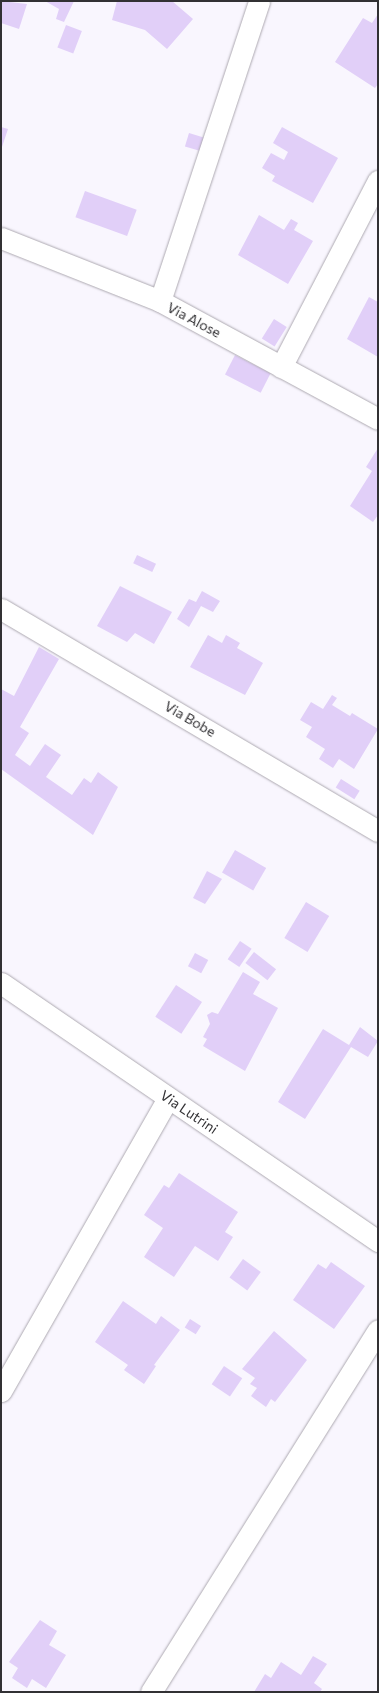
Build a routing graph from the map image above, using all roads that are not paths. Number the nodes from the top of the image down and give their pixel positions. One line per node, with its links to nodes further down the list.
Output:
1 (259, 1): 4 (street)
2 (378, 180): 5 (street)
3 (1, 238): 4 (street, Via Alose)
4 (160, 301): 5 (street, Via Alose)
5 (281, 366): 6 (street, Via Alose)
6 (378, 419)
7 (1, 609): 8 (street, Via Bobe)
8 (378, 831)
9 (1, 983): 10 (street, Via Lutrini)
10 (168, 1098): 11 (street, Via Lutrini); 13 (street)
11 (378, 1241)
12 (378, 1330): 14 (street)
13 (1, 1392)
14 (152, 1692)

